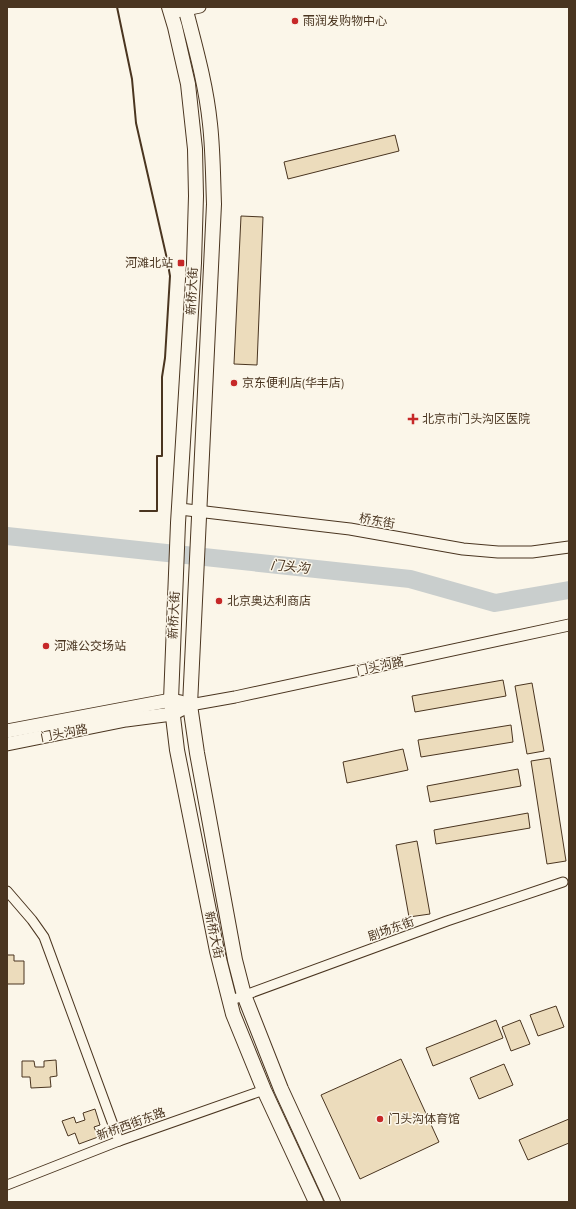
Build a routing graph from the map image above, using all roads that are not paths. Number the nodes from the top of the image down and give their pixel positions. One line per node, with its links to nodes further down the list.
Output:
1 (190, 8): 2 (street); 4 (main road, 新桥大街)
2 (170, 10): 3 (main road, 新桥大街)
3 (180, 509): 4 (street, 桥东街); 8 (main road, 新桥大街)
4 (200, 512): 5 (street, 桥东街); 7 (main road, 新桥大街)
5 (569, 547)
6 (569, 625): 7 (street, 门头沟路)
7 (190, 705): 8 (main road, 门头沟路); 13 (main road, 新桥大街)
8 (171, 707): 9 (main road, 门头沟路); 10 (main road, 门头沟路); 14 (main road, 新桥大街)
9 (7, 731)
10 (7, 744)
11 (563, 882): 13 (street, 剧场东街)
12 (7, 891): 16 (street)
13 (244, 995): 14 (street, 剧场东街); 19 (main road, 新桥大街)
14 (229, 1001): 15 (main road, 新桥大街)
15 (264, 1090): 16 (street, 新桥西街东路); 18 (main road, 新桥大街)
16 (119, 1141): 17 (street, 新桥西街东路)
17 (7, 1185)
18 (316, 1202)
19 (333, 1202)

